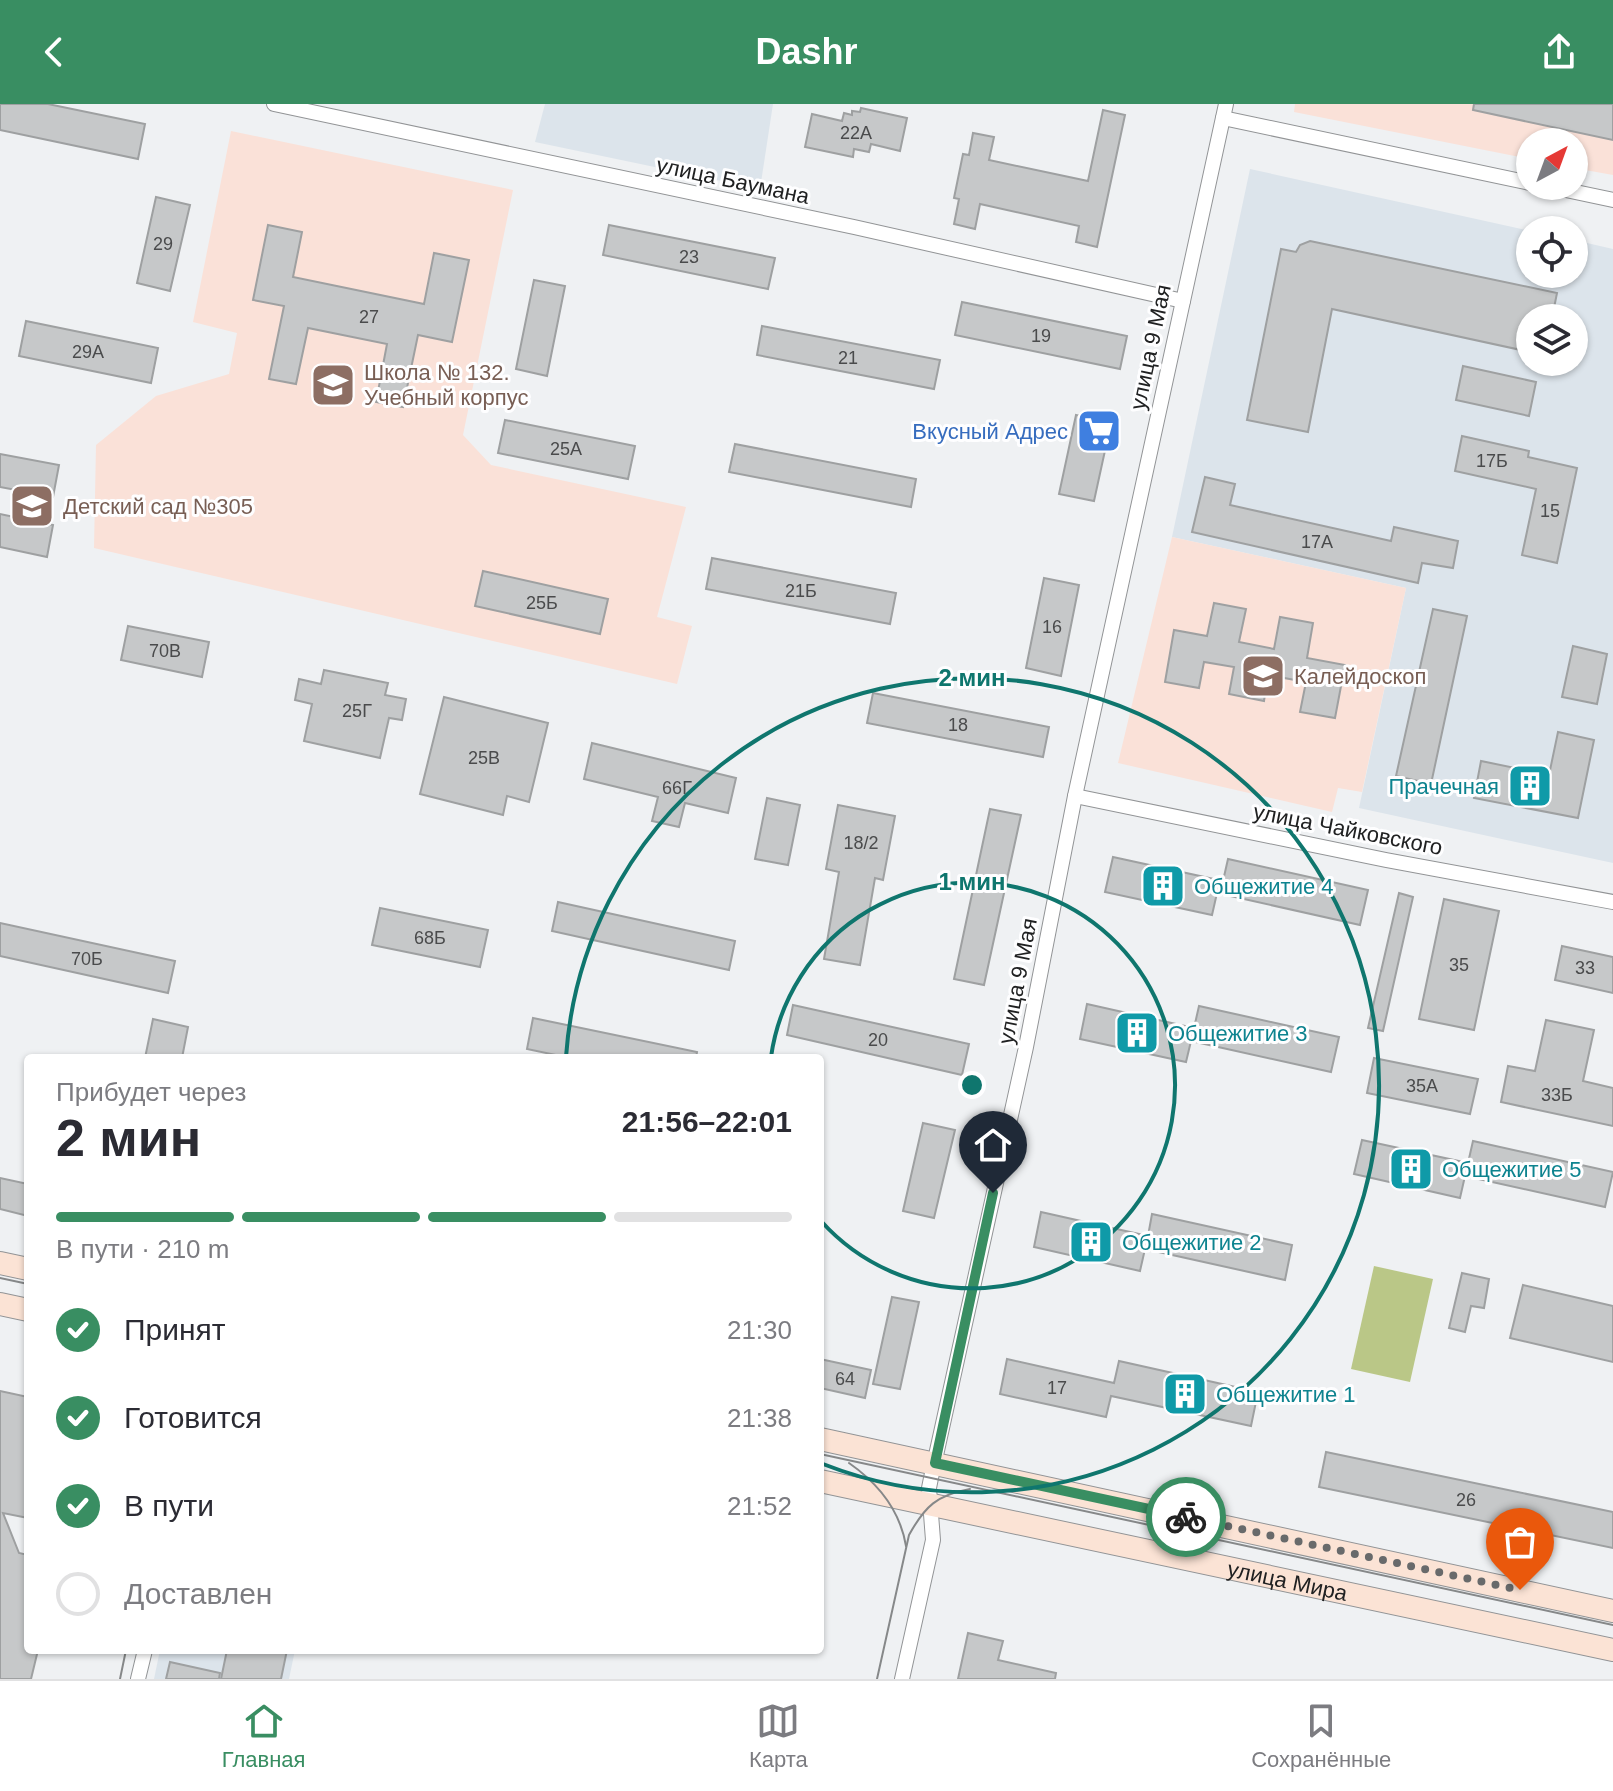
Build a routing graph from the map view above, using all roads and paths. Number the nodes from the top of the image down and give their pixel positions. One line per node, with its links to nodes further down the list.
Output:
1 (274, 104): 6 (street, улица Баумана)
2 (1224, 111): 3 (street); 6 (street, улица 9 Мая)
3 (1516, 180)
4 (1588, 195): 5 (street)
5 (1613, 200)
6 (1183, 301): 7 (street, улица 9 Мая)
7 (1075, 796): 8 (street, улица Чайковского); 14 (street, улица 9 Мая)
8 (1613, 902)
9 (0, 1263): 10 (main road)
10 (24, 1268)
11 (0, 1304): 12 (main road)
12 (24, 1309)
13 (824, 1440): 14 (main road, улица Мира)
14 (935, 1463): 16 (street, улица 9 Мая); 17 (main road, улица Мира)
15 (824, 1482): 16 (main road, улица Мира)
16 (931, 1504): 18 (main road, улица Мира); 21 (street, улица 9 Мая)
17 (1613, 1611)
18 (1613, 1650)
19 (144, 1654): 20 (street)
20 (138, 1679)
21 (902, 1679)

